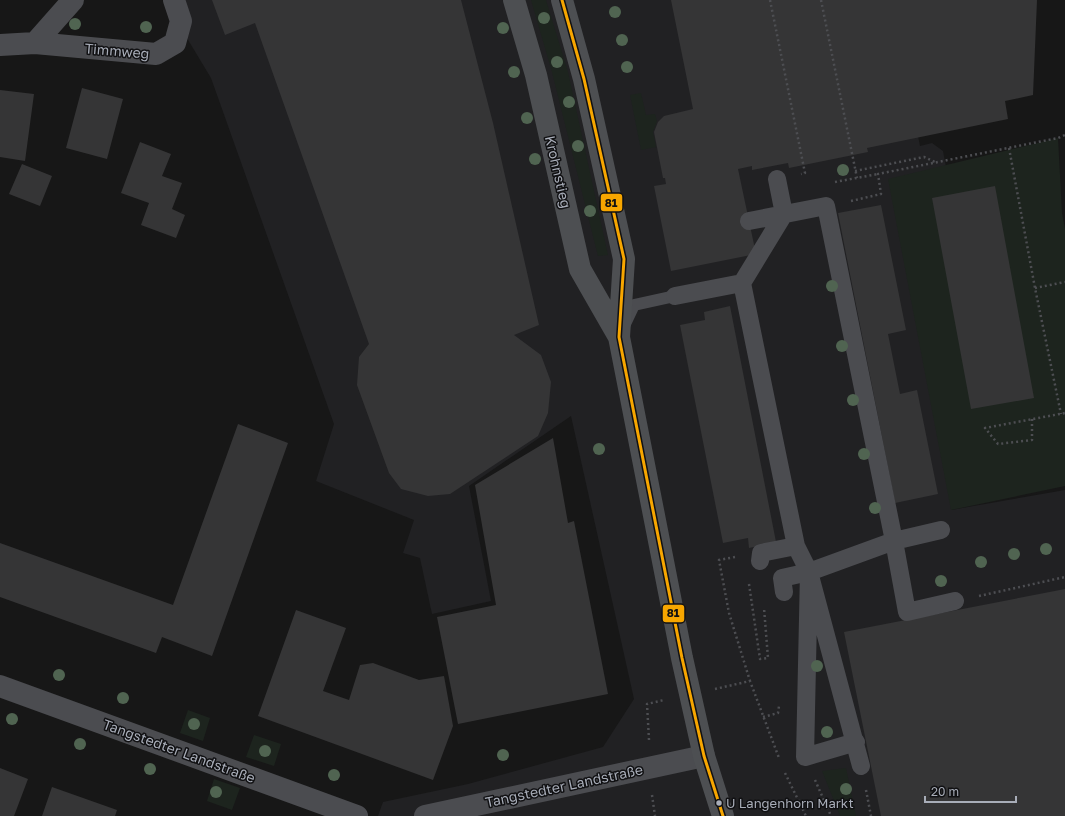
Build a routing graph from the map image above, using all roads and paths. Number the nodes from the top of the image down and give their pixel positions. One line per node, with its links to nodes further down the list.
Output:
1 (74, 0): 7 (street)
2 (174, 0): 7 (street, Timmweg)
3 (514, 0): 23 (main road, Krohnstieg)
4 (562, 0): 23 (main road, Krohnstieg)
5 (770, 0): 13 (path)
6 (821, 0): 12 (path)
7 (35, 43): 8 (street, Timmweg)
8 (0, 45)
9 (1065, 135): 10 (path)
10 (1009, 148): 11 (path); 21 (path)
11 (935, 162): 12 (path); 14 (path)
12 (855, 171): 14 (path)
13 (799, 174)
14 (878, 174): 16 (path)
15 (777, 179): 17 (street)
16 (826, 206): 17 (street); 28 (street)
17 (784, 214): 18 (street); 20 (street)
18 (749, 221)
19 (1065, 282): 21 (path)
20 (742, 283): 22 (street); 29 (street)
21 (1035, 288): 25 (path)
22 (675, 296): 23 (lane)
23 (619, 337): 41 (main road, Krohnstieg)
24 (1065, 413): 25 (path)
25 (1061, 414): 26 (path)
26 (1032, 419): 26 (path)
27 (941, 530): 28 (street)
28 (894, 541): 32 (street); 36 (street)
29 (796, 546): 31 (street); 32 (street)
30 (738, 556): 38 (path)
31 (760, 561)
32 (809, 572): 35 (street); 40 (street); 42 (street)
33 (1065, 577): 36 (path)
34 (748, 578): 37 (path)
35 (784, 592)
36 (955, 602)
37 (764, 606)
38 (750, 681)
39 (0, 686): 44 (street, Tangstedter Landstraße)
40 (856, 742): 42 (street); 43 (street)
41 (704, 756): 45 (street, Tangstedter Landstraße); 46 (main road, Krohnstieg); 47 (main road, Krohnstieg)
42 (804, 763): 48 (path)
43 (862, 766)
44 (357, 816)
45 (425, 816)
46 (707, 816)
47 (723, 816)
48 (831, 816)

